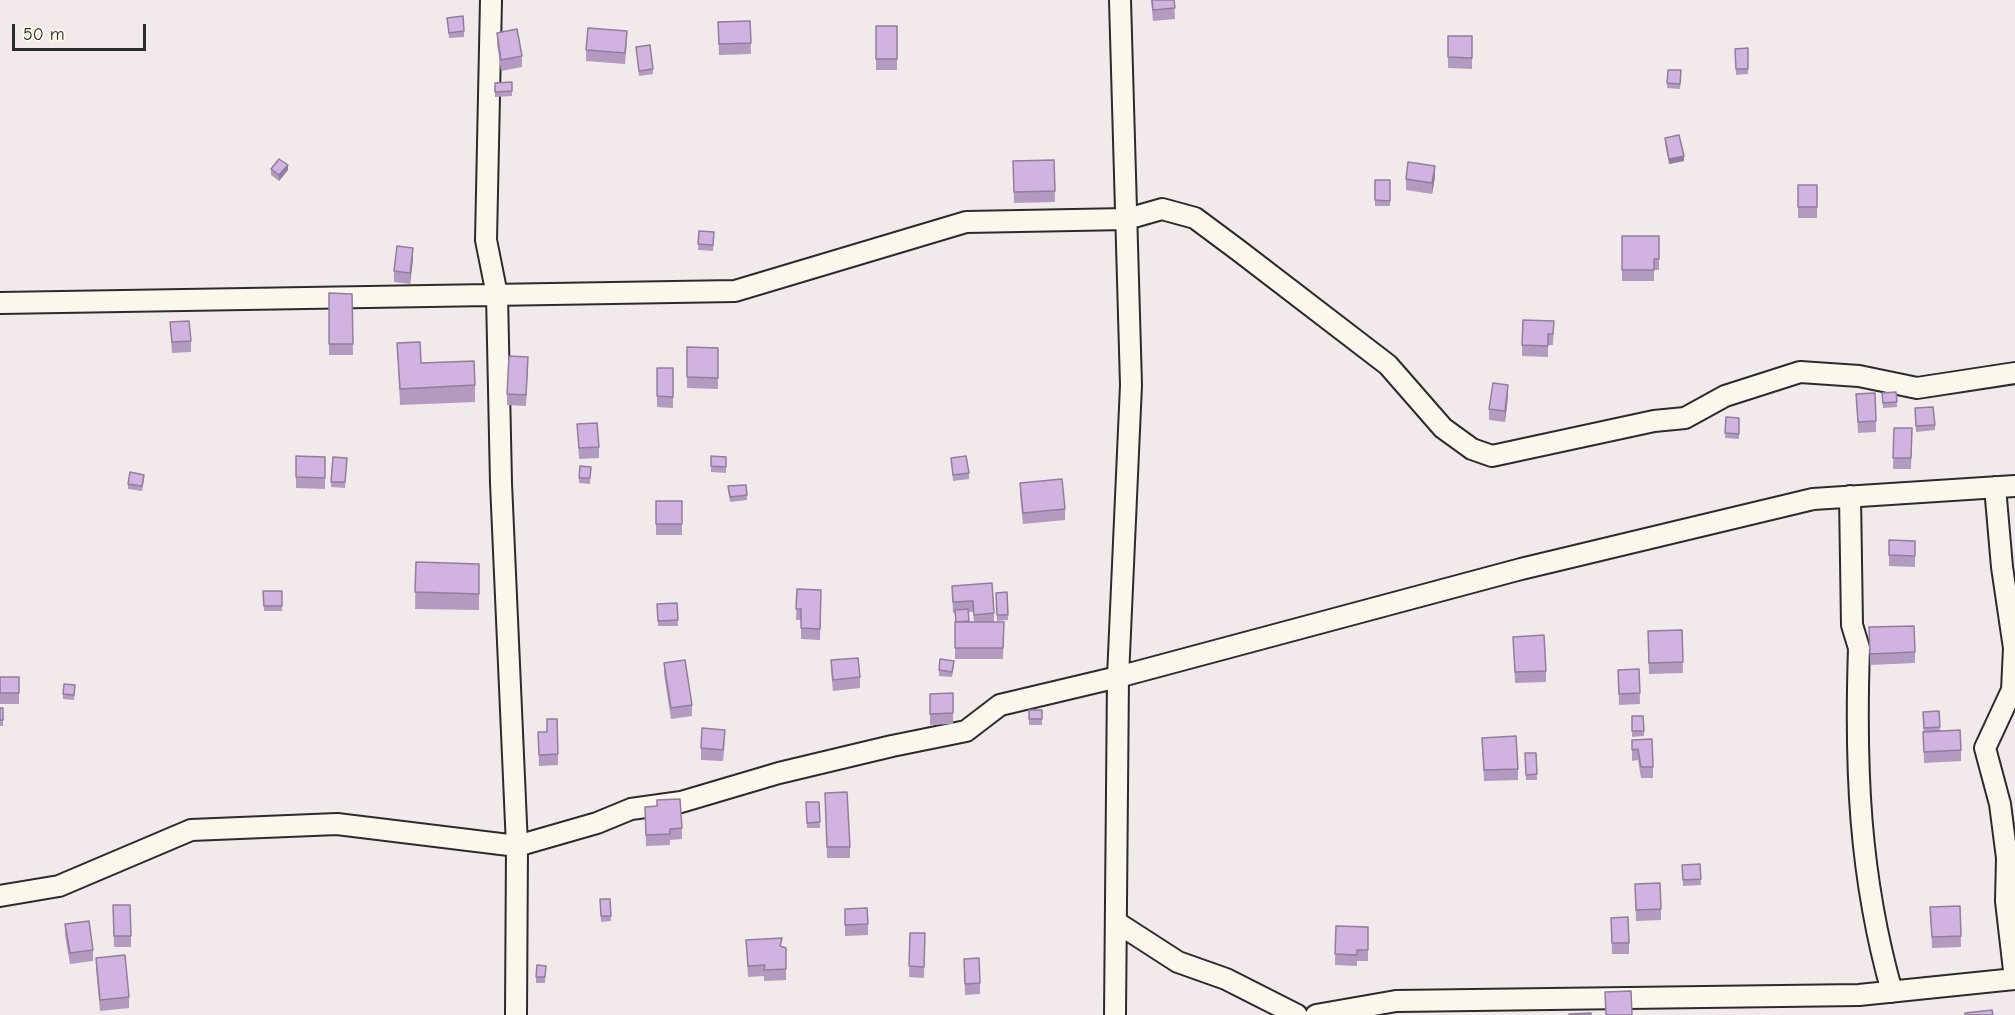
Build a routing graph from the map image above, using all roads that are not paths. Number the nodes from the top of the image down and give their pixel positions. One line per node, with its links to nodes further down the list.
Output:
1 (491, 0): 4 (street)
2 (1120, 0): 3 (street)
3 (1127, 219): 4 (street); 6 (street); 9 (street)
4 (497, 295): 5 (street); 10 (street)
5 (0, 303)
6 (2015, 373)
7 (2005, 487): 8 (street); 13 (street)
8 (1850, 496): 9 (street); 13 (street)
9 (1118, 677): 10 (street); 12 (street)
10 (517, 846): 11 (street); 15 (street)
11 (0, 896)
12 (1116, 922): 16 (street); 17 (street)
13 (1892, 992): 14 (street)
14 (1417, 1008): 18 (street)
15 (516, 1015)
16 (1115, 1015)
17 (1297, 1015)
18 (1316, 1015)

